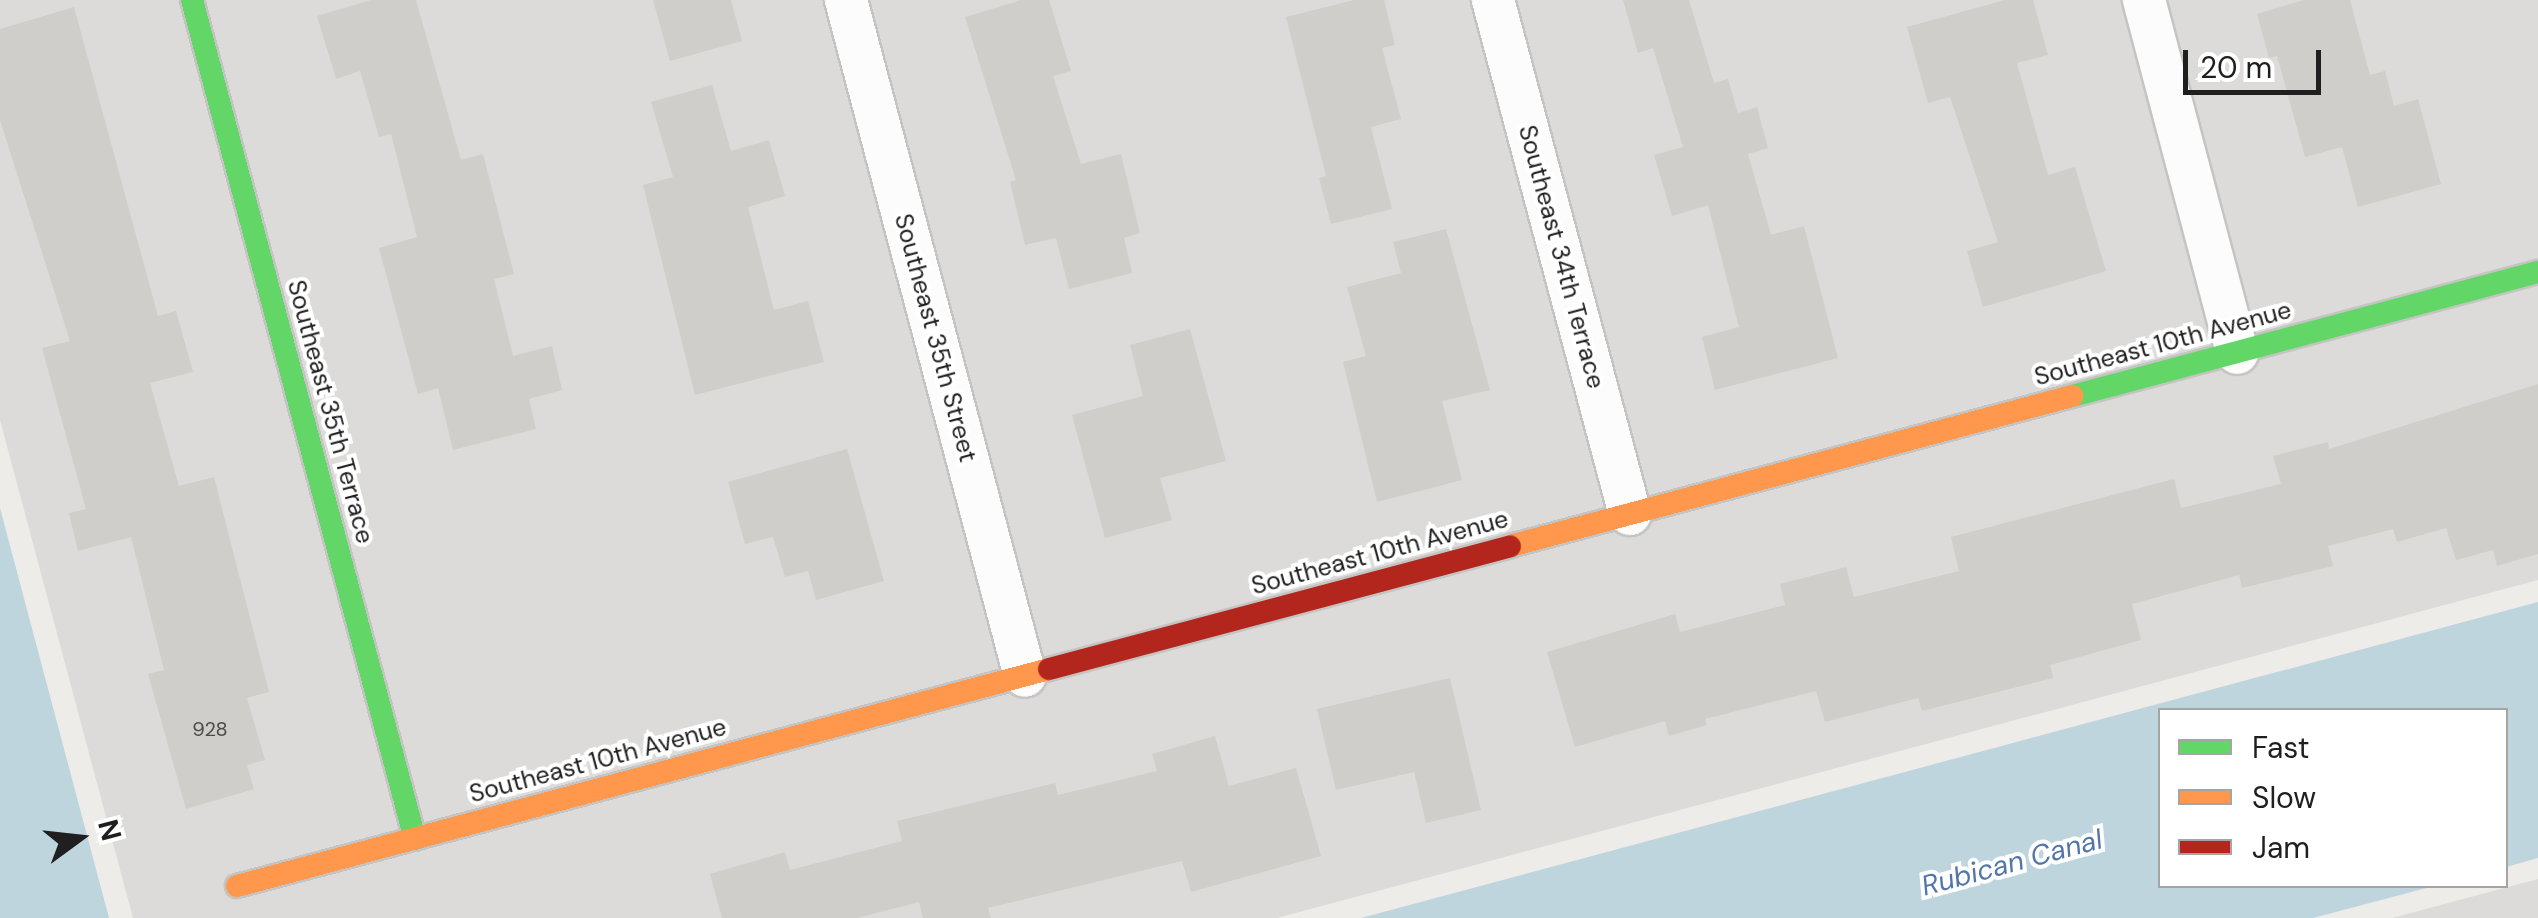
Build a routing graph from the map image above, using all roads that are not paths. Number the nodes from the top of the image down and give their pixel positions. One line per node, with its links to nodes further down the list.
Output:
1 (192, 0): 9 (street, Southeast 35th Terrace)
2 (846, 0): 8 (street, Southeast 35th Street)
3 (1493, 0): 7 (street, Southeast 34th Terrace)
4 (2144, 0): 6 (street)
5 (2538, 272): 6 (street, Southeast 10th Avenue)
6 (2237, 353): 7 (street, Southeast 10th Avenue)
7 (1630, 514): 8 (street, Southeast 10th Avenue)
8 (1025, 676): 9 (street, Southeast 10th Avenue)
9 (416, 838): 10 (street, Southeast 10th Avenue)
10 (237, 886)

